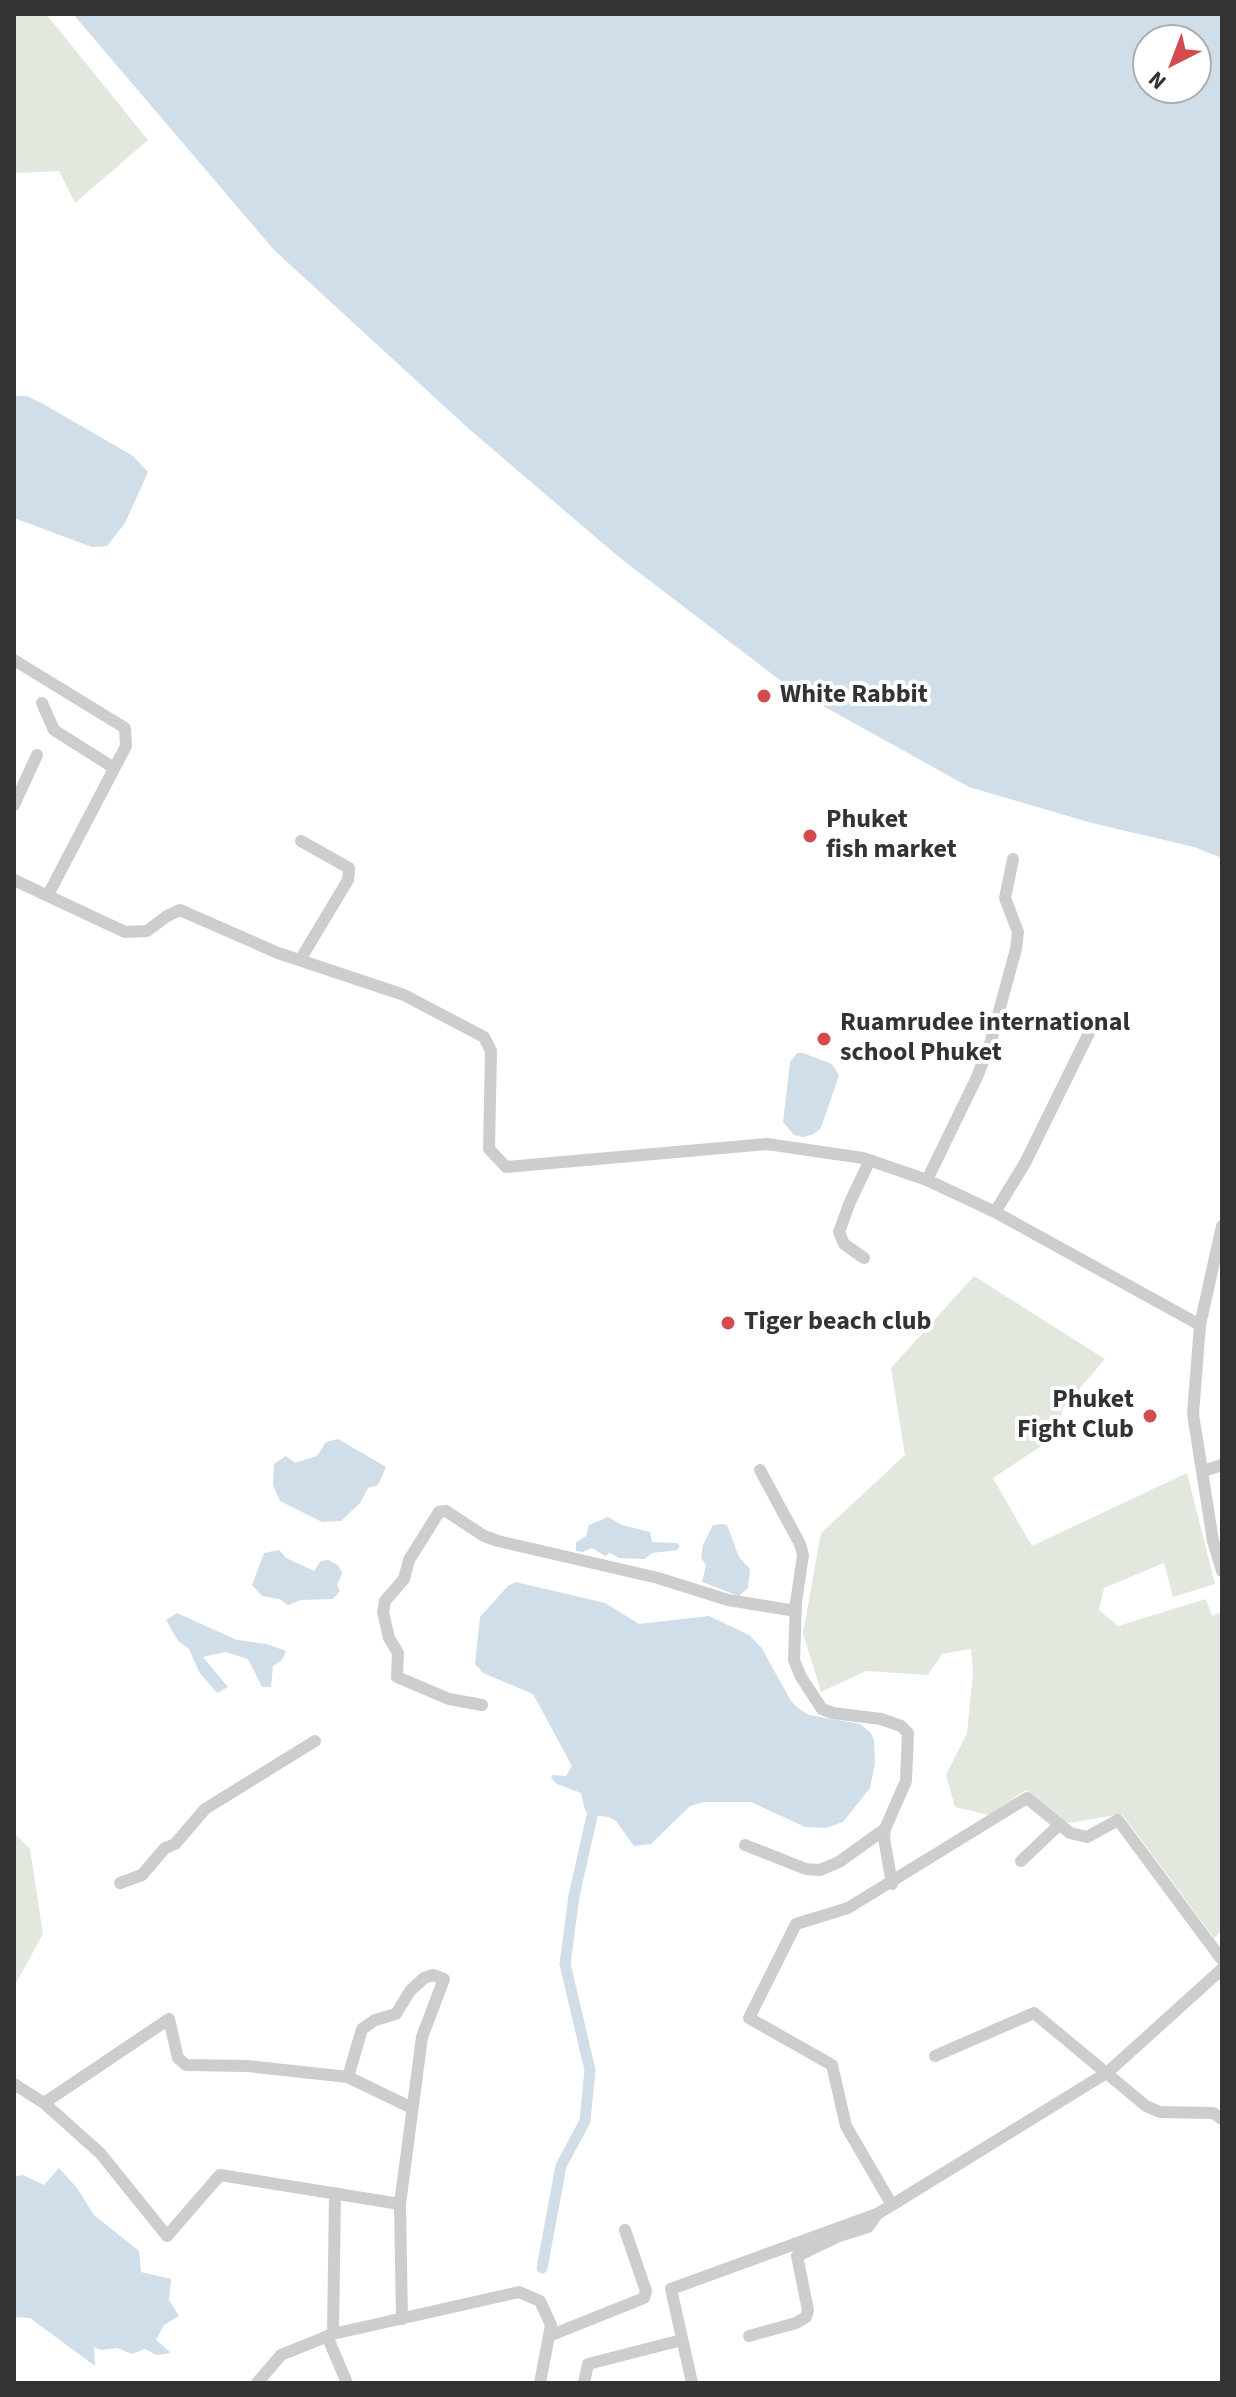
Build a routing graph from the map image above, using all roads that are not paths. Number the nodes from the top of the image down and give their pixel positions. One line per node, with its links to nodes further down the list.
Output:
1 (14, 660): 4 (street)
2 (42, 703): 4 (street)
3 (37, 755): 5 (street)
4 (114, 768): 9 (street)
5 (14, 805)
6 (301, 841): 10 (street)
7 (1013, 859): 13 (street)
8 (14, 880): 9 (street)
9 (48, 895): 10 (street)
10 (300, 960): 12 (street)
11 (1089, 1033): 14 (street)
12 (870, 1160): 13 (street); 16 (street)
13 (927, 1180): 14 (street)
14 (995, 1212): 17 (street)
15 (1222, 1226): 17 (street)
16 (864, 1258)
17 (1200, 1325): 20 (street)
18 (1222, 1465): 20 (street)
19 (760, 1470): 22 (street)
20 (1203, 1471): 21 (street)
21 (1222, 1571)
22 (796, 1611): 23 (street); 26 (street)
23 (482, 1705)
24 (315, 1741): 29 (street)
25 (1060, 1824): 28 (street); 30 (street); 31 (street)
26 (885, 1829): 27 (street); 30 (street)
27 (745, 1845)
28 (1021, 1861)
29 (120, 1883)
30 (892, 1884): 43 (street)
31 (1218, 1942): 32 (street)
32 (1222, 1960)
33 (1222, 1969): 35 (street)
34 (935, 2056): 35 (street)
35 (1108, 2072): 40 (street); 43 (street)
36 (348, 2077): 38 (street); 39 (street); 39 (street)
37 (14, 2084): 38 (street)
38 (44, 2103): 41 (street)
39 (412, 2108): 42 (street)
40 (1222, 2119)
41 (335, 2193): 42 (street); 47 (street)
42 (400, 2204): 46 (street)
43 (892, 2205): 44 (street)
44 (877, 2214): 49 (street); 50 (street)
45 (625, 2230): 48 (street)
46 (402, 2319): 47 (street); 48 (street)
47 (330, 2335): 51 (street); 52 (street)
48 (549, 2336): 53 (street)
49 (749, 2336)
50 (682, 2340): 54 (street); 55 (street)
51 (257, 2383)
52 (347, 2383)
53 (540, 2383)
54 (584, 2383)
55 (692, 2383)

